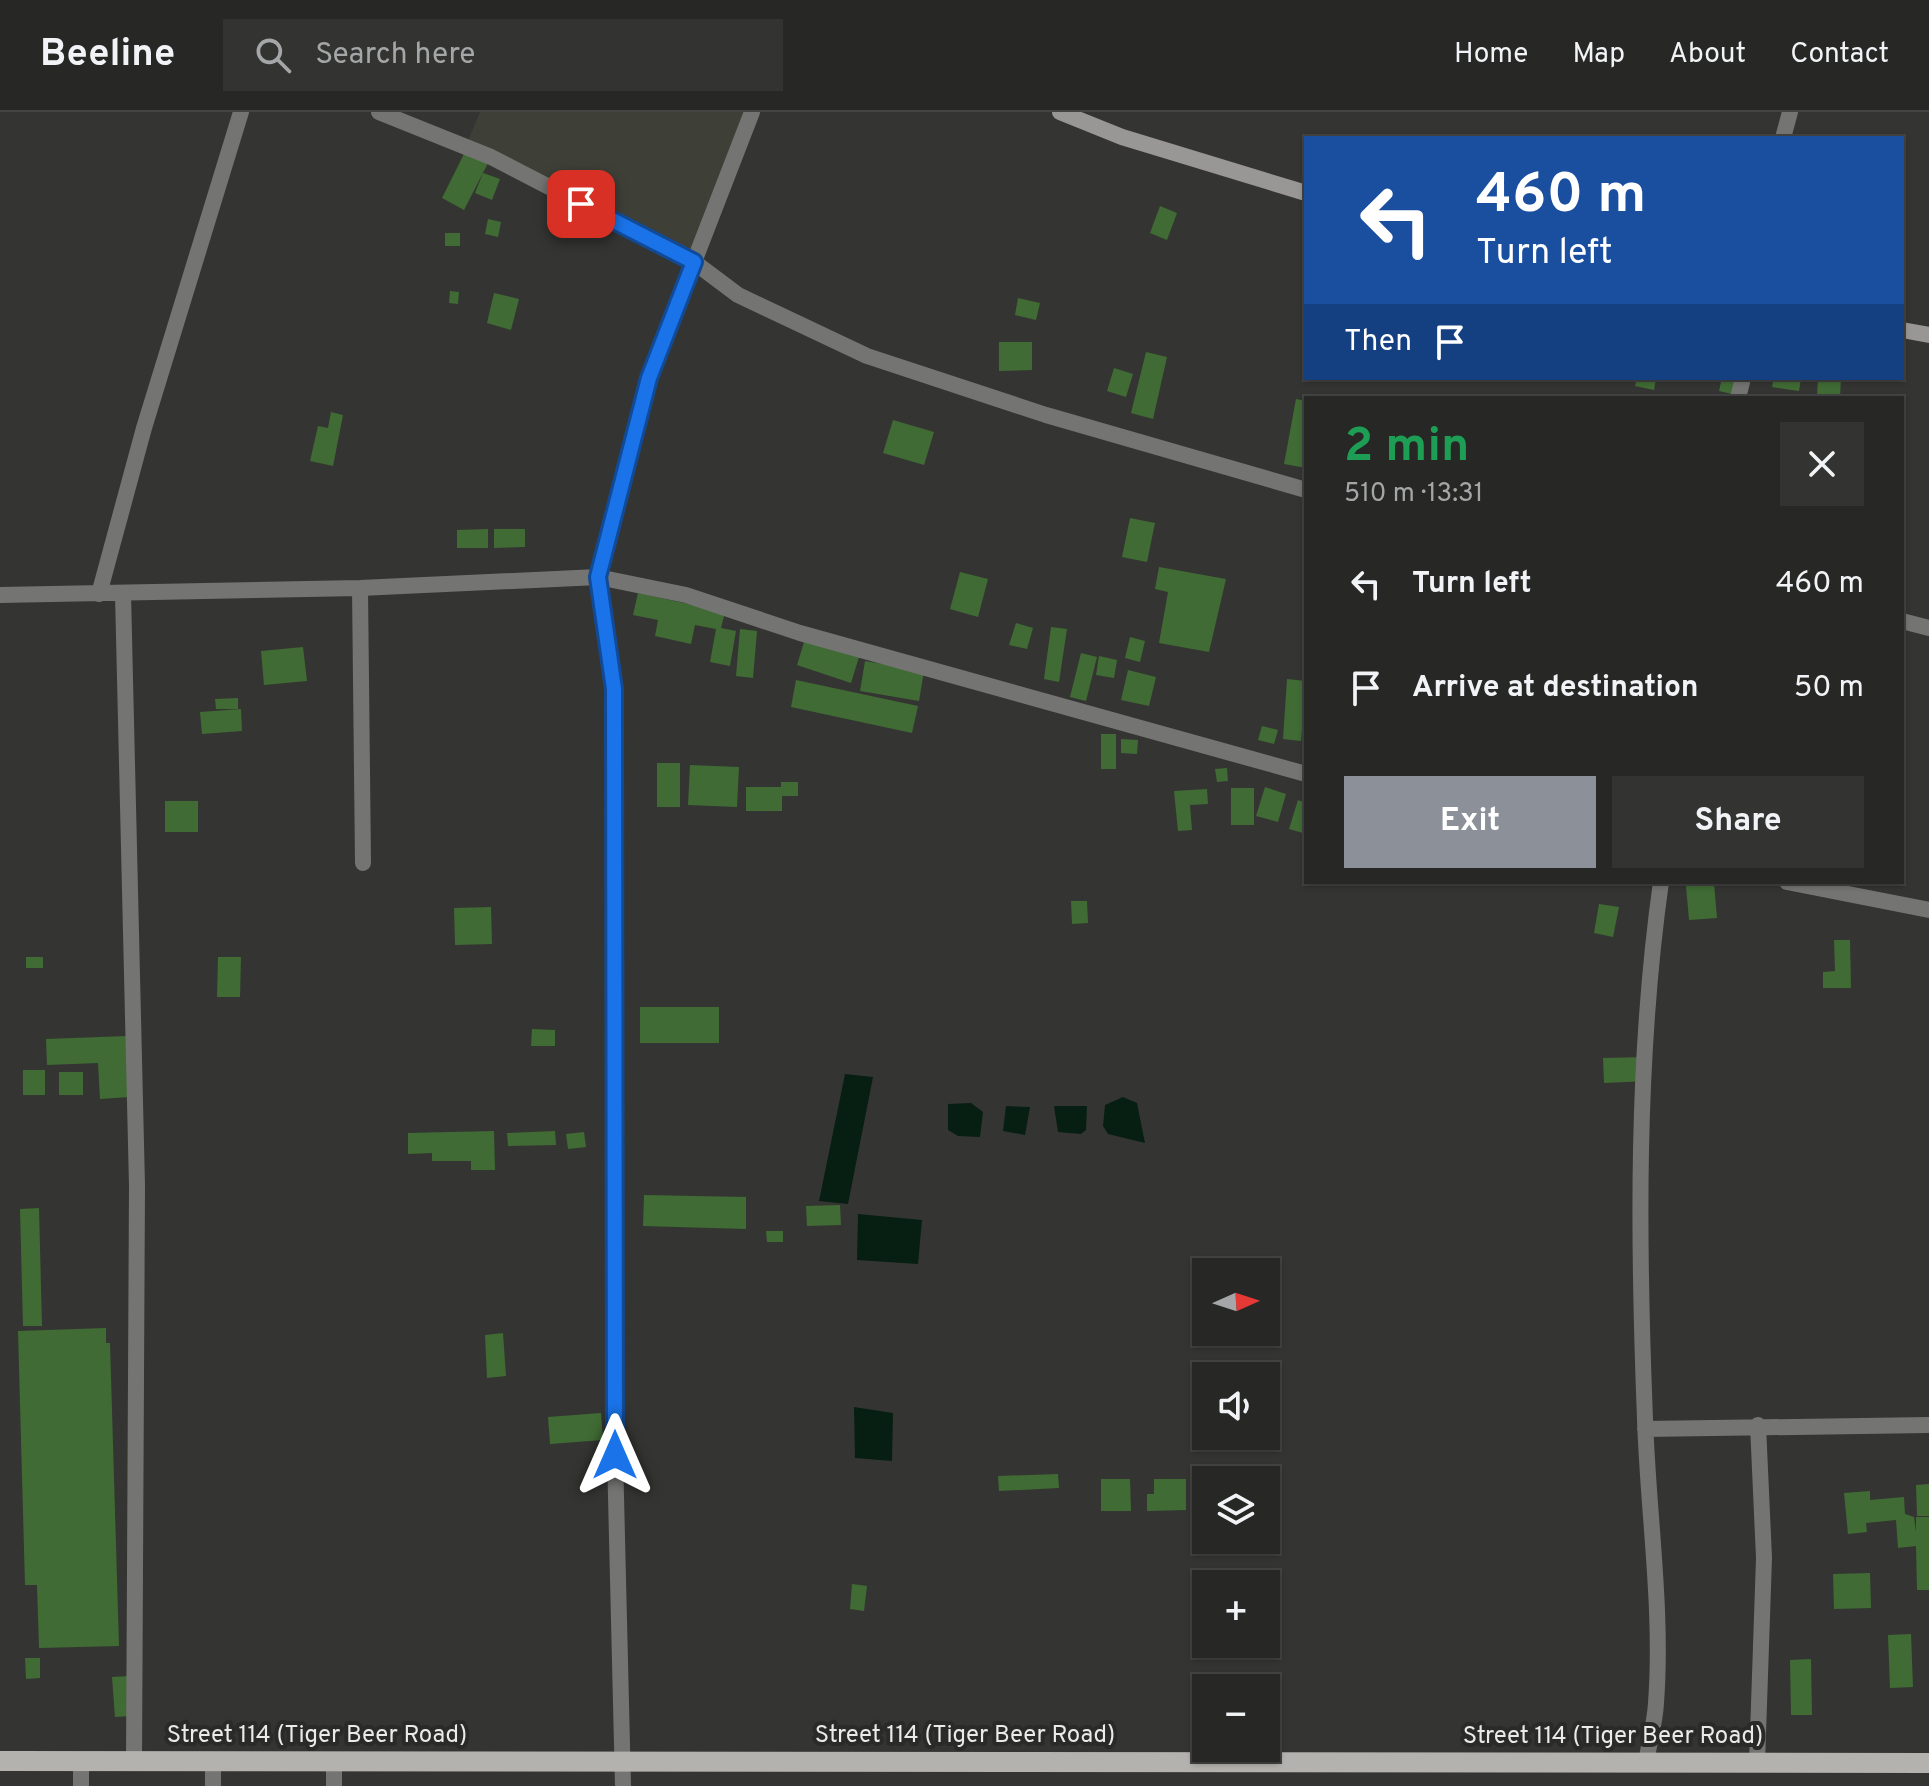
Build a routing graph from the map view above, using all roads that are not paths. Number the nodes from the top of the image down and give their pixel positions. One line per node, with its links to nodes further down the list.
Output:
1 (241, 112): 14 (street)
2 (379, 112): 8 (street)
3 (752, 112): 8 (street)
4 (1060, 112): 7 (street)
5 (1790, 112): 6 (street)
6 (1784, 136)
7 (1304, 192)
8 (694, 262): 11 (street); 12 (street)
9 (1904, 330): 10 (street)
10 (1929, 335)
11 (1304, 489)
12 (598, 577): 13 (street); 19 (street); 32 (street)
13 (360, 588): 15 (street); 20 (street)
14 (99, 594): 15 (street); 16 (street)
15 (123, 594): 29 (street)
16 (0, 595)
17 (1904, 622): 18 (street)
18 (1929, 628)
19 (1304, 773)
20 (363, 863)
21 (1661, 884): 26 (street)
22 (1797, 884): 23 (street)
23 (1929, 910)
24 (1758, 1425): 25 (street); 26 (street); 34 (street)
25 (1929, 1425)
26 (1645, 1429): 33 (street)
27 (0, 1761): 28 (main road, Street 114 (Tiger Beer Road))
28 (81, 1761): 29 (main road, Street 114 (Tiger Beer Road)); 36 (street)
29 (134, 1762): 30 (main road, Street 114 (Tiger Beer Road))
30 (213, 1762): 31 (main road, Street 114 (Tiger Beer Road)); 37 (street)
31 (334, 1762): 32 (main road, Street 114 (Tiger Beer Road)); 38 (street)
32 (623, 1762): 33 (main road, Street 114 (Tiger Beer Road)); 39 (street)
33 (1646, 1763): 34 (main road, Street 114 (Tiger Beer Road))
34 (1757, 1763): 35 (main road, Street 114 (Tiger Beer Road))
35 (1929, 1763)
36 (81, 1786)
37 (213, 1786)
38 (334, 1786)
39 (623, 1786)

